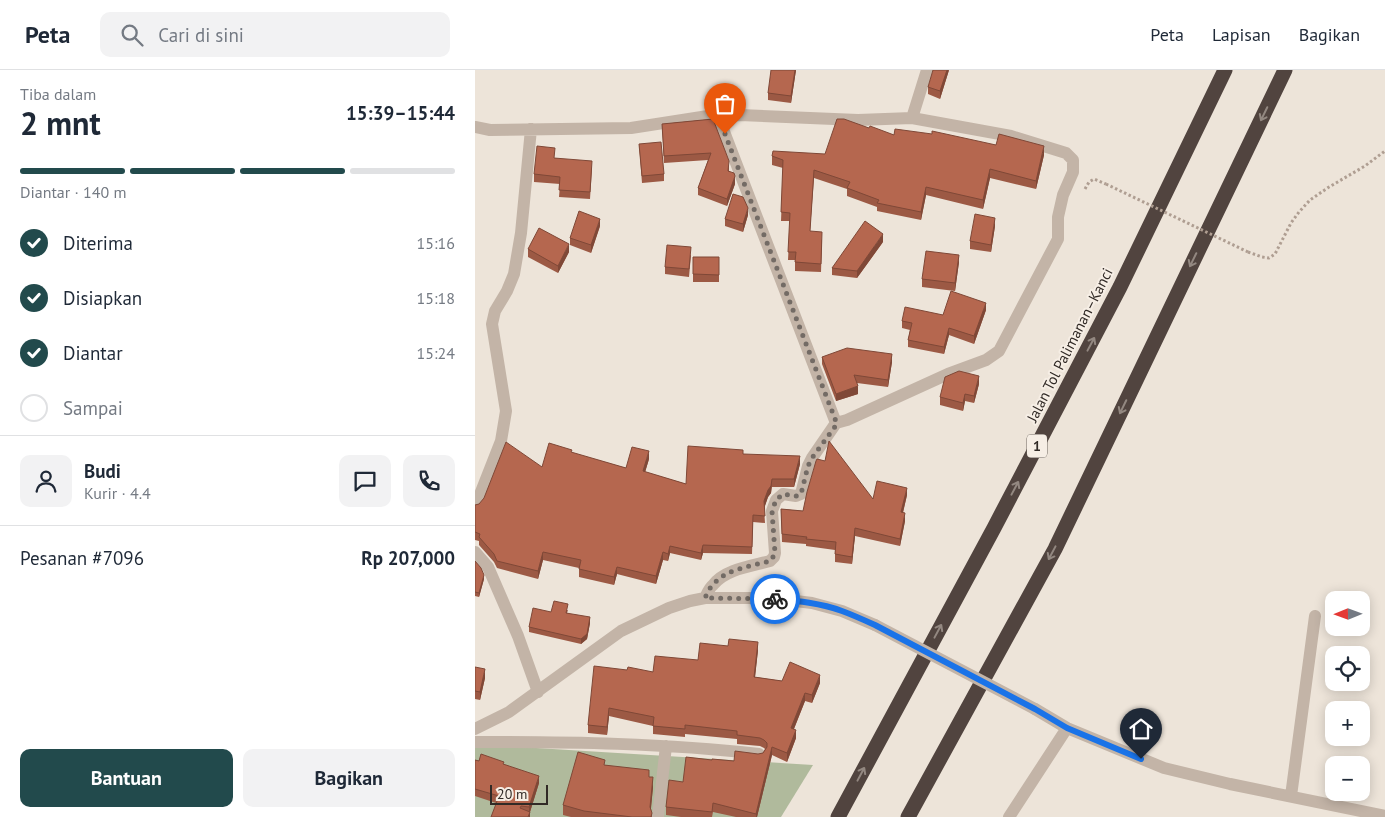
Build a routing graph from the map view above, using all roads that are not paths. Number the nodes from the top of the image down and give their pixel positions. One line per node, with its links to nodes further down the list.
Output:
1 (927, 70): 5 (street)
2 (1225, 70): 23 (highway, Jalan Tol Palimanan–Kanci / 1, one-way to 2)
3 (1285, 70): 24 (highway, one-way to 24)
4 (718, 116): 5 (street); 7 (street); 8 (street)
5 (912, 118): 8 (street)
6 (475, 127): 7 (street)
7 (531, 129): 9 (street)
8 (837, 424): 11 (street)
9 (475, 505)
10 (475, 552): 13 (street)
11 (705, 598): 13 (street); 14 (street, bridge)
12 (1315, 616): 19 (street)
13 (538, 692): 15 (street)
14 (1067, 728): 19 (street); 25 (street)
15 (475, 729)
16 (475, 742): 17 (street)
17 (666, 746): 18 (street); 22 (street)
18 (759, 754)
19 (1291, 796): 20 (street)
20 (1329, 811): 21 (street)
21 (1385, 816)
22 (658, 817)
23 (838, 817)
24 (908, 817)
25 (1009, 817)

